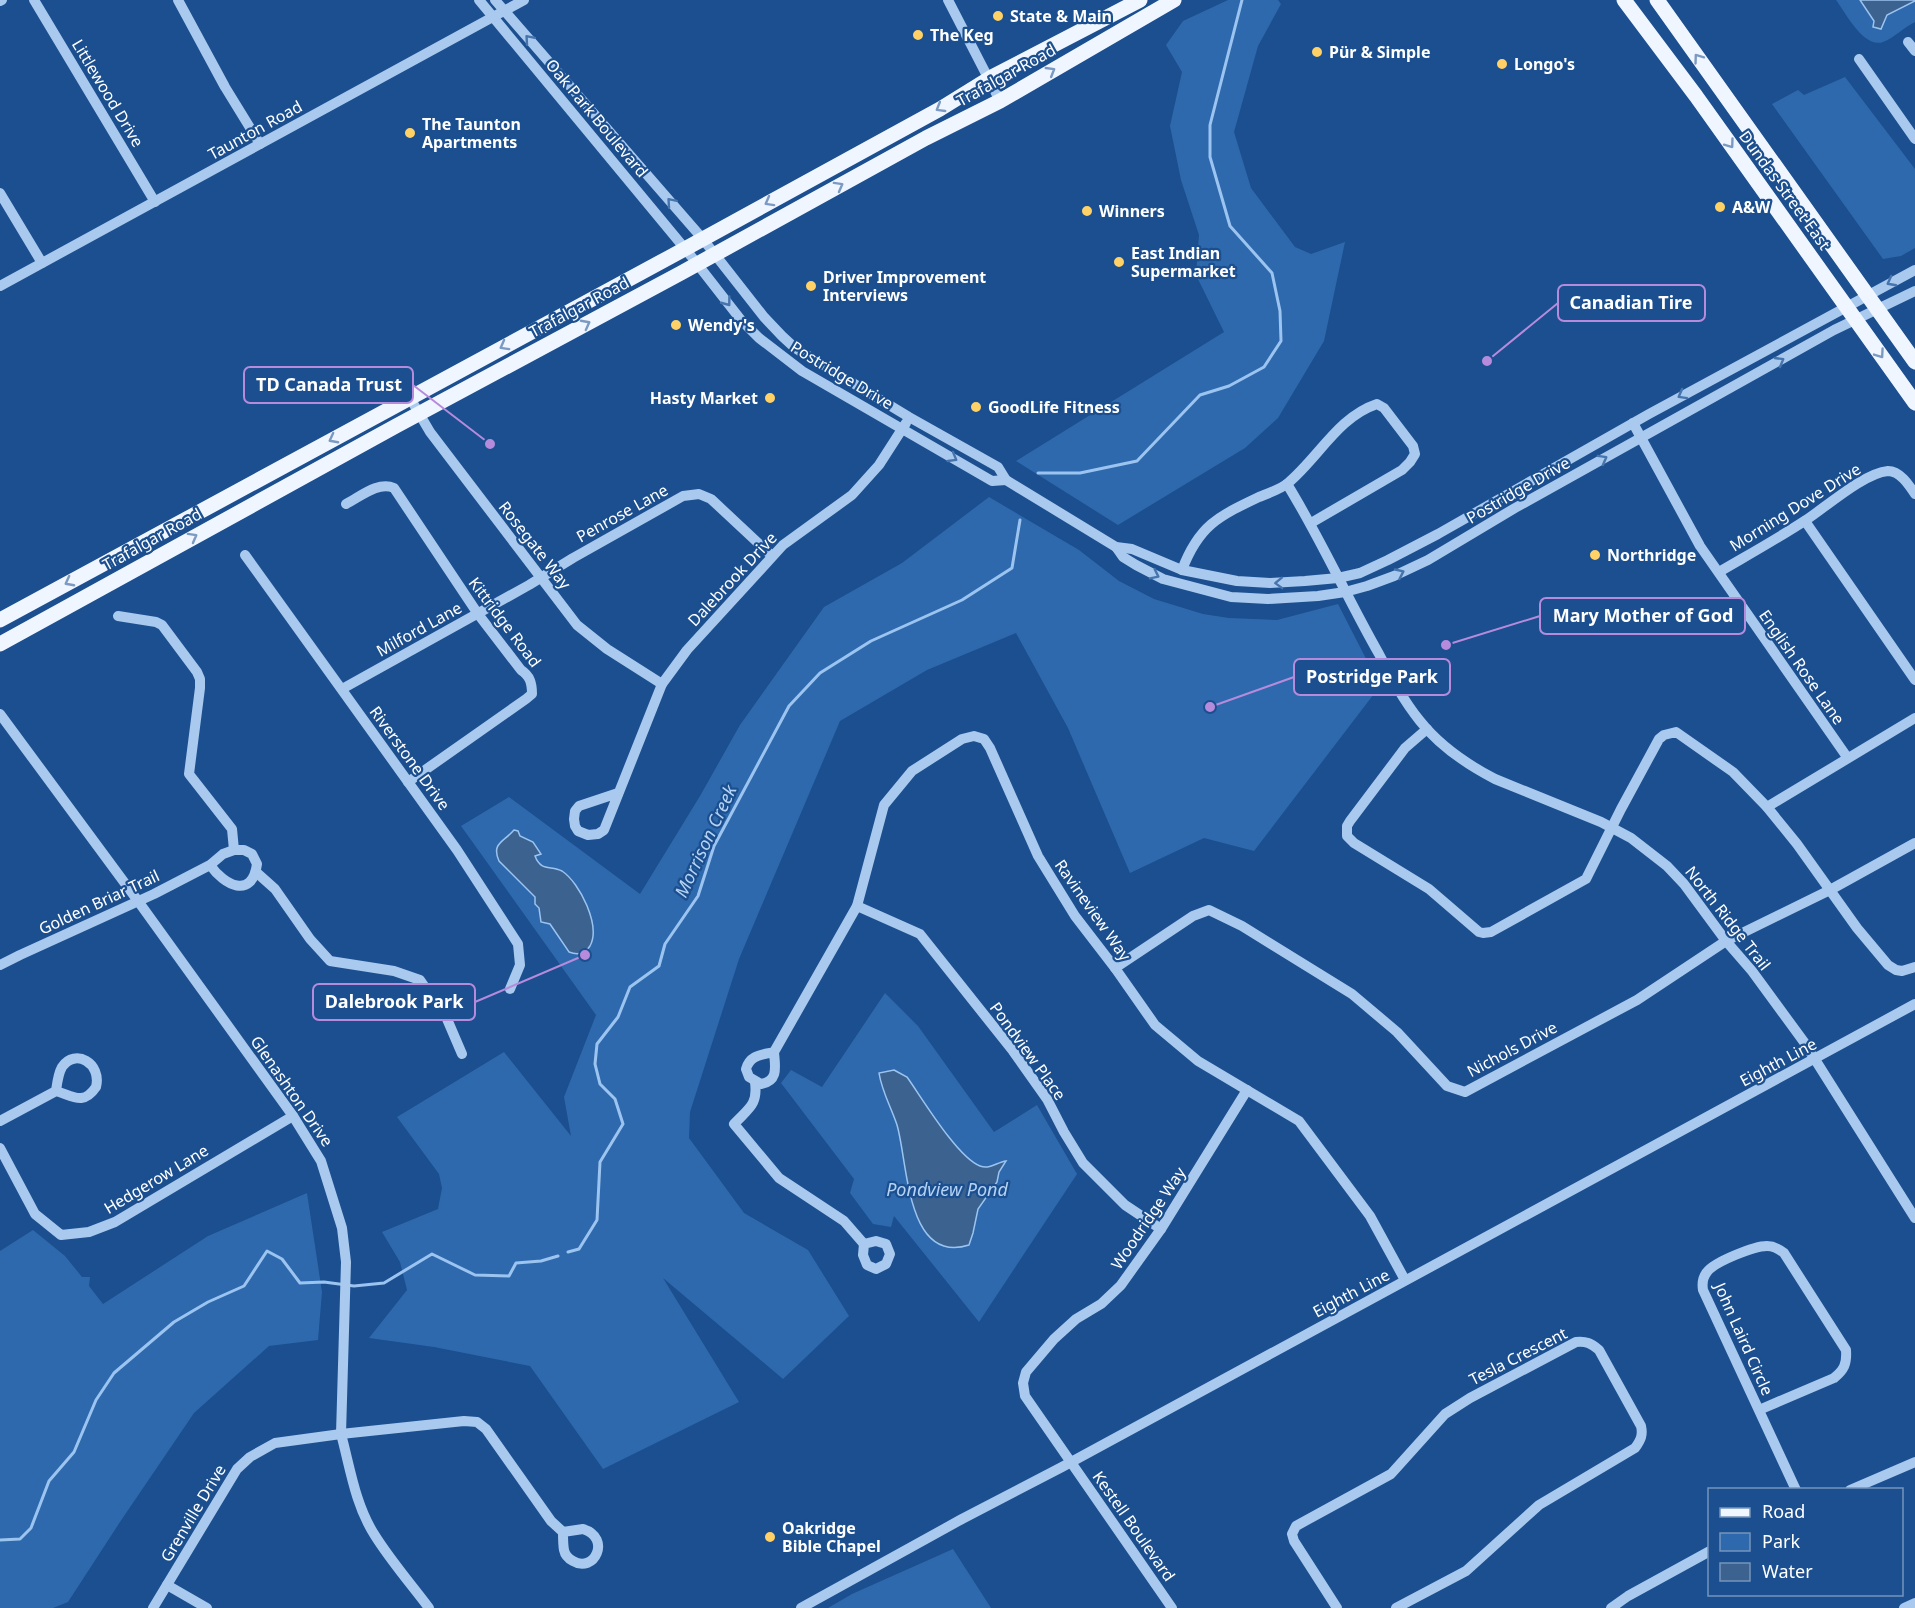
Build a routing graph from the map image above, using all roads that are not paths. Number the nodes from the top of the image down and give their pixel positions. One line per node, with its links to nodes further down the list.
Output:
1 (34, 0): 21 (street, Littlewood Drive)
2 (178, 0): 19 (street)
3 (479, 0): 12 (street, Oak Park Boulevard)
4 (495, 0): 11 (street, Oak Park Boulevard)
5 (524, 0): 11 (street, Taunton Road)
6 (948, 0): 16 (street)
7 (1140, 0): 16 (main road, Trafalgar Road)
8 (1174, 0): 17 (main road, Trafalgar Road, one-way to 8)
9 (1624, 0): 29 (main road, Dundas Street East, one-way to 29)
10 (1657, 0): 28 (main road, Dundas Street East, one-way to 10)
11 (505, 10): 12 (street, Taunton Road); 22 (street, Oak Park Boulevard, one-way to 11)
12 (494, 17): 19 (street, Taunton Road); 23 (street, Oak Park Boulevard)
13 (1908, 42): 14 (street)
14 (1915, 51)
15 (1859, 59): 18 (street)
16 (990, 78): 17 (street); 22 (main road, Trafalgar Road, one-way to 22)
17 (1000, 101): 22 (main road, Trafalgar Road, one-way to 17)
18 (1915, 139)
19 (260, 144): 21 (street, Taunton Road)
20 (0, 193): 24 (street)
21 (155, 202): 24 (street, Taunton Road)
22 (708, 246): 23 (main road, Trafalgar Road); 36 (street, Postridge Drive)
23 (691, 256): 33 (main road, Trafalgar Road, one-way to 33); 35 (main road, Trafalgar Road, one-way to 23); 38 (street, Postridge Drive, one-way to 38)
24 (42, 263): 26 (street, Taunton Road)
25 (1915, 270): 28 (street, Postridge Drive, one-way to 28)
26 (0, 286)
27 (1915, 291): 30 (street, Postridge Drive)
28 (1867, 295): 29 (street, Postridge Drive); 30 (main road, Dundas Street East)
29 (1846, 306): 31 (main road, Dundas Street East); 37 (street, Postridge Drive, one-way to 37)
30 (1877, 309): 31 (street, Postridge Drive); 32 (main road, Dundas Street East)
31 (1856, 320): 34 (main road, Dundas Street East, one-way to 34); 39 (street, Postridge Drive, one-way to 31)
32 (1915, 362)
33 (410, 398): 35 (street, Rosegate Way); 56 (main road, Trafalgar Road, one-way to 56)
34 (1915, 403)
35 (419, 413): 51 (street, Rosegate Way); 57 (main road, Trafalgar Road, one-way to 35)
36 (909, 417): 38 (street, Dalebrook Drive); 40 (street, Postridge Drive)
37 (1633, 423): 39 (street, English Rose Lane); 52 (street, Postridge Drive)
38 (902, 429): 40 (street, Postridge Drive, one-way to 40); 48 (street, Dalebrook Drive)
39 (1641, 438): 50 (street, English Rose Lane); 53 (street, Postridge Drive, one-way to 39)
40 (1006, 480): 46 (street, Postridge Drive)
41 (1287, 484): 45 (street, North Ridge Trail); 45 (street); 49 (street)
42 (1915, 494): 44 (street, Morning Dove Drive)
43 (346, 504): 54 (street, Kittridge Road)
44 (1805, 521): 50 (street, Morning Dove Drive); 58 (street)
45 (1311, 523): 52 (street, North Ridge Trail)
46 (1116, 547): 49 (street, Postridge Drive); 53 (street, Postridge Drive, one-way to 53)
47 (245, 555): 60 (street, Riverstone Drive)
48 (772, 556): 51 (street, Penrose Lane); 59 (street, Dalebrook Drive)
49 (1182, 570): 52 (street, Postridge Drive, one-way to 49)
50 (1719, 572): 64 (street, English Rose Lane)
51 (542, 578): 54 (street, Milford Lane); 59 (street, Rosegate Way)
52 (1338, 578): 53 (street, North Ridge Trail)
53 (1345, 592): 63 (street, North Ridge Trail)
54 (478, 614): 60 (street, Milford Lane); 65 (street, Kittridge Road)
55 (118, 616): 70 (street)
56 (0, 620)
57 (0, 644)
58 (1915, 680)
59 (662, 684): 66 (street, Dalebrook Drive)
60 (342, 689): 65 (street, Riverstone Drive)
61 (0, 714): 74 (street, Glenashton Drive)
62 (1915, 718): 64 (street)
63 (1427, 729): 68 (street, North Ridge Trail); 68 (street)
64 (1847, 757): 67 (street)
65 (408, 782): 80 (street, Riverstone Drive)
66 (618, 793): 66 (street, Dalebrook Drive)
67 (1767, 807): 68 (street); 73 (street)
68 (1611, 828): 76 (street, North Ridge Trail)
69 (1915, 843): 73 (street, Nichols Drive)
70 (234, 850): 71 (street, Golden Briar Trail); 72 (street)
71 (210, 865): 72 (street); 74 (street, Golden Briar Trail)
72 (256, 872): 83 (street)
73 (1830, 890): 76 (street, Nichols Drive); 78 (street)
74 (138, 901): 77 (street, Golden Briar Trail); 88 (street, Glenashton Drive)
75 (857, 906): 79 (street, Ravineview Way); 82 (street, Ravineview Way); 92 (street, Pondview Place)
76 (1726, 941): 79 (street, Nichols Drive); 84 (street, North Ridge Trail)
77 (0, 965)
78 (1915, 967)
79 (1115, 968): 86 (street, Ravineview Way)
80 (510, 989)
81 (1915, 1004): 84 (street, Eighth Line)
82 (774, 1052): 85 (street, Ravineview Way); 85 (street)
83 (462, 1053)
84 (1815, 1060): 91 (street, North Ridge Trail); 94 (street, Eighth Line)
85 (755, 1082): 93 (street)
86 (1247, 1090): 92 (street, Woodridge Way); 94 (street, Ravineview Way)
87 (56, 1091): 89 (street)
88 (293, 1116): 90 (street, Hedgerow Lane); 96 (street, Glenashton Drive)
89 (0, 1121)
90 (0, 1148)
91 (1915, 1218)
92 (1161, 1229): 98 (street, Woodridge Way)
93 (864, 1244)
94 (1405, 1280): 98 (street, Eighth Line)
95 (1759, 1410): 95 (street, John Laird Circle); 99 (street, John Laird Circle)
96 (341, 1434): 101 (street, Grenville Drive); 103 (street, Grenville Drive); 107 (street, Glenashton Drive)
97 (1915, 1461): 100 (street)
98 (1071, 1462): 108 (street, Eighth Line); 109 (street, Kestell Boulevard)
99 (1795, 1488)
100 (1854, 1488)
101 (563, 1532)
102 (1708, 1552): 112 (street)
103 (167, 1585): 105 (street, Grenville Drive); 106 (street)
104 (1915, 1603): 113 (street)
105 (153, 1608)
106 (207, 1608)
107 (429, 1608)
108 (801, 1608)
109 (1172, 1608)
110 (1337, 1608): 111 (street, Tesla Crescent)
111 (1396, 1608)
112 (1611, 1608)
113 (1904, 1608)

